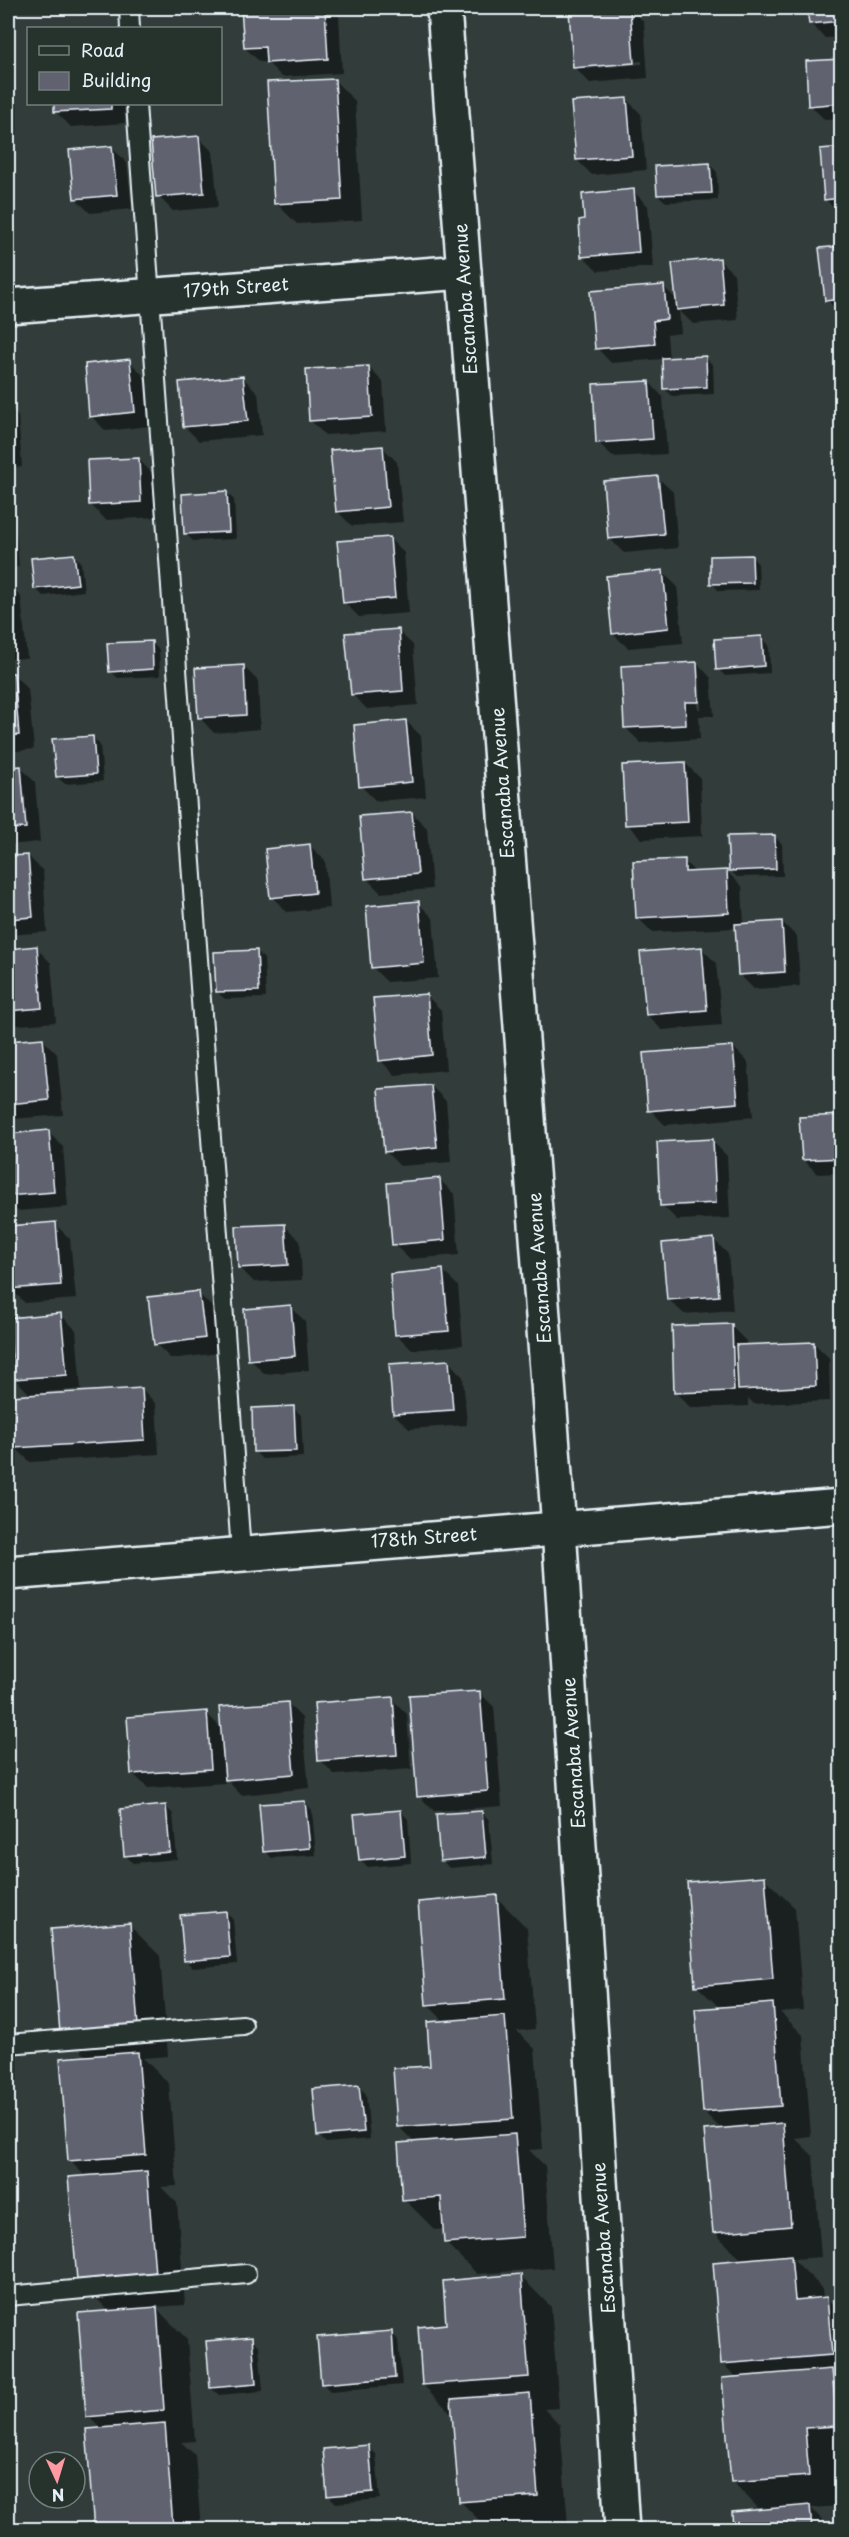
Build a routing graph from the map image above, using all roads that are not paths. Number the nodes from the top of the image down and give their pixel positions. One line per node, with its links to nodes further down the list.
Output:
1 (129, 8): 3 (lane)
2 (444, 8): 5 (street, Escanaba Avenue)
3 (130, 27)
4 (136, 105): 6 (lane)
5 (464, 272): 6 (street, 179th Street); 9 (street, Escanaba Avenue)
6 (150, 294): 7 (street, 179th Street); 10 (lane)
7 (8, 306)
8 (842, 1506): 9 (street, 178th Street)
9 (560, 1528): 10 (street, 178th Street); 16 (street, Escanaba Avenue)
10 (241, 1552): 11 (street, 178th Street)
11 (8, 1573)
12 (243, 2025): 13 (lane)
13 (8, 2044)
14 (246, 2274): 15 (lane)
15 (8, 2296)
16 (622, 2529)

